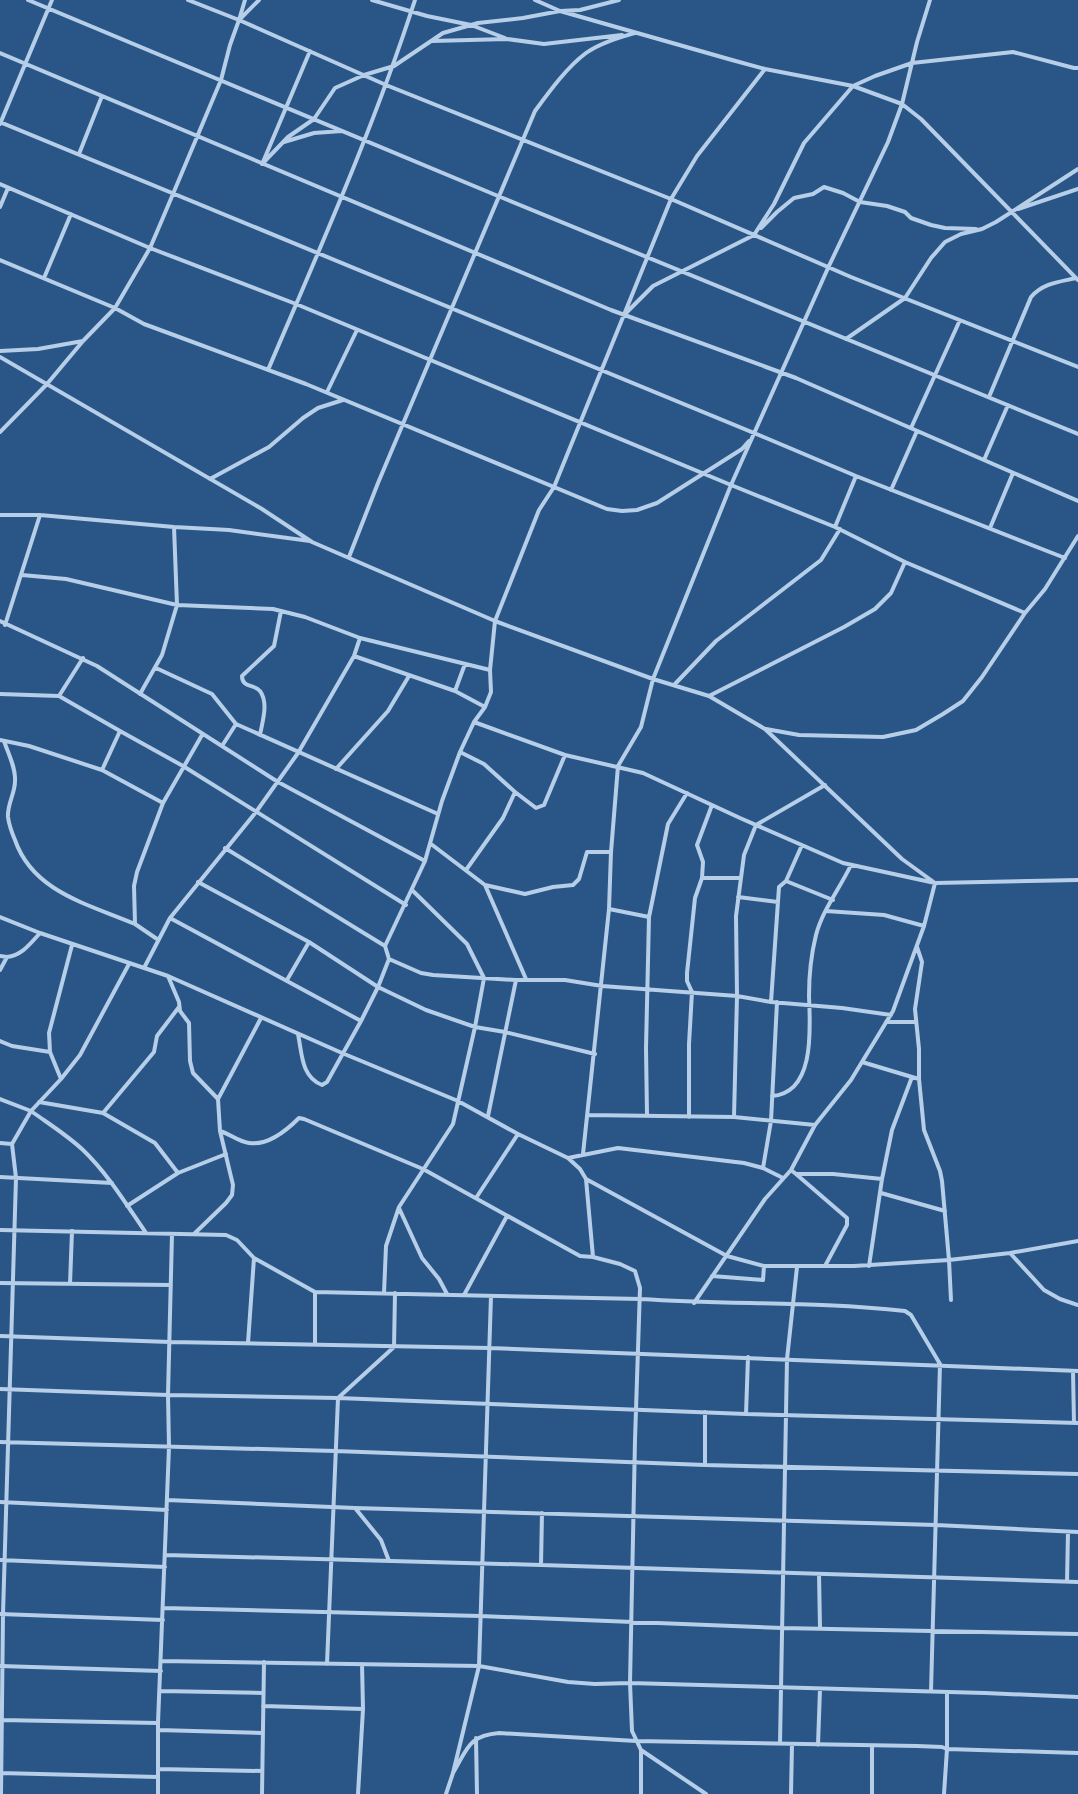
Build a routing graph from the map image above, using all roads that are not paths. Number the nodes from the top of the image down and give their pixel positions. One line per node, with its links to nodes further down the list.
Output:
1 (28, 0): 13 (street)
2 (52, 0): 13 (street)
3 (188, 0): 16 (street)
4 (245, 0): 16 (street)
5 (259, 0): 12 (street)
6 (264, 0): 12 (street)
7 (372, 0): 14 (street)
8 (415, 0): 14 (street)
9 (535, 0): 15 (street)
10 (619, 0): 15 (street)
11 (930, 0): 24 (street)
12 (256, 4): 16 (street)
13 (48, 8): 23 (street); 29 (street)
14 (411, 11): 17 (street); 25 (street)
15 (560, 11): 17 (street); 18 (street)
16 (239, 20): 21 (street); 29 (street)
17 (471, 25): 19 (street); 20 (street)
18 (636, 33): 19 (street); 27 (street); 39 (street)
19 (507, 39): 20 (street)
20 (431, 41): 25 (street)
21 (310, 51): 28 (street); 34 (street)
22 (0, 53): 23 (street)
23 (25, 63): 32 (street); 36 (street)
24 (912, 63): 26 (street); 31 (street); 33 (street)
25 (394, 66): 28 (street); 30 (street)
26 (1078, 68)
27 (766, 69): 31 (street); 51 (street)
28 (364, 75): 30 (street); 35 (street)
29 (221, 80): 34 (street); 38 (street)
30 (386, 85): 39 (street); 40 (street)
31 (853, 86): 33 (street); 57 (street)
32 (102, 96): 38 (street); 42 (street)
33 (902, 104): 52 (street); 54 (street)
34 (286, 107): 35 (street); 43 (street)
35 (314, 119): 37 (street); 41 (street)
36 (0, 123): 42 (street)
37 (343, 131): 40 (street); 41 (street)
38 (197, 137): 43 (street); 48 (street)
39 (522, 139): 49 (street); 51 (street)
40 (365, 140): 49 (street); 50 (street)
41 (283, 142): 43 (street)
42 (79, 154): 48 (street)
43 (262, 164): 50 (street)
44 (1078, 169): 54 (street)
45 (0, 184): 46 (street)
46 (8, 188): 53 (street); 55 (street)
47 (1078, 189): 54 (street)
48 (174, 193): 58 (street); 60 (street)
49 (498, 196): 59 (street); 61 (street)
50 (341, 197): 59 (street); 60 (street)
51 (671, 199): 57 (street); 61 (street)
52 (860, 202): 56 (street); 57 (street); 63 (street)
53 (0, 207)
54 (1010, 212): 56 (street); 66 (street)
55 (71, 214): 58 (street); 65 (street)
56 (982, 229): 67 (street)
57 (754, 235): 63 (street); 64 (street)
58 (150, 248): 68 (street); 69 (street)
59 (475, 252): 70 (street); 71 (street)
60 (318, 253): 68 (street); 70 (street)
61 (648, 257): 64 (street); 71 (street)
62 (0, 260): 65 (street)
63 (828, 268): 67 (street); 73 (street)
64 (684, 272): 71 (street); 73 (street)
65 (44, 278): 69 (street)
66 (1077, 279): 77 (street)
67 (905, 298): 72 (street); 75 (street)
68 (296, 304): 74 (street); 82 (street)
69 (115, 308): 76 (street); 82 (street)
70 (451, 308): 80 (street); 83 (street)
71 (624, 314): 83 (street); 84 (street)
72 (960, 320): 77 (street); 85 (street)
73 (804, 322): 75 (street); 84 (street)
74 (357, 330): 80 (street); 87 (street)
75 (846, 339): 85 (street)
76 (83, 341): 78 (street); 86 (street)
77 (1013, 342): 81 (street); 88 (street)
78 (0, 351)
79 (0, 357): 86 (street)
80 (430, 360): 91 (street); 92 (street)
81 (1078, 367)
82 (268, 370): 87 (street)
83 (602, 370): 91 (street); 96 (street)
84 (781, 373): 93 (street); 96 (street)
85 (936, 376): 88 (street); 93 (street)
86 (47, 384): 95 (street); 103 (street)
87 (327, 392): 89 (street)
88 (989, 397): 90 (street)
89 (344, 400): 92 (street); 103 (street)
90 (1008, 405): 97 (street); 99 (street)
91 (580, 423): 100 (street); 105 (street)
92 (403, 424): 105 (street); 116 (street)
93 (911, 428): 94 (street)
94 (917, 431): 99 (street); 106 (street)
95 (0, 432)
96 (754, 433): 98 (street); 102 (street)
97 (1078, 434)
98 (752, 438): 100 (street); 104 (street)
99 (984, 460): 101 (street)
100 (704, 473): 104 (street); 105 (street)
101 (1013, 473): 107 (street); 112 (street)
102 (856, 476): 106 (street); 110 (street)
103 (210, 479): 115 (street)
104 (730, 485): 110 (street); 133 (street)
105 (554, 486): 124 (street)
106 (891, 490): 112 (street)
107 (1078, 501)
108 (0, 515): 109 (street)
109 (40, 515): 111 (street); 119 (street)
110 (835, 526): 113 (street)
111 (174, 527): 115 (street); 120 (street)
112 (990, 528): 117 (street)
113 (840, 529): 118 (street); 134 (street)
114 (1078, 536): 117 (street)
115 (312, 542): 116 (street)
116 (349, 557): 124 (street)
117 (1065, 558): 122 (street)
118 (905, 562): 122 (street); 139 (street)
119 (22, 575): 120 (street); 125 (street)
120 (176, 605): 121 (street); 130 (street)
121 (281, 611): 126 (street); 146 (street)
122 (1025, 613): 143 (street)
123 (0, 621): 125 (street)
124 (495, 621): 131 (street); 133 (street)
125 (5, 625): 128 (street)
126 (360, 638): 127 (street); 129 (street)
127 (354, 656): 132 (street); 150 (street)
128 (84, 658): 137 (street); 138 (street)
129 (466, 664): 131 (street); 135 (street)
130 (156, 668): 137 (street); 142 (street)
131 (490, 670): 140 (street)
132 (409, 676): 135 (street); 154 (street)
133 (653, 679): 134 (street); 153 (street)
134 (675, 684): 139 (street)
135 (454, 692): 140 (street)
136 (0, 694): 138 (street)
137 (140, 694): 145 (street)
138 (59, 696): 144 (street)
139 (709, 696): 143 (street)
140 (485, 707): 141 (street)
141 (474, 722): 149 (street); 151 (street)
142 (236, 724): 146 (street); 148 (street)
143 (765, 729): 157 (street)
144 (120, 731): 152 (street); 155 (street)
145 (202, 735): 148 (street); 152 (street)
146 (260, 735): 150 (street)
147 (2, 740): 155 (street); 189 (street)
148 (222, 746): 156 (street)
149 (460, 752): 158 (street); 163 (street)
150 (298, 753): 154 (street); 156 (street)
151 (565, 755): 153 (street); 158 (street)
152 (183, 766): 160 (street); 162 (street)
153 (618, 766): 159 (street); 168 (street)
154 (336, 768): 163 (street)
155 (102, 770): 160 (street)
156 (278, 782): 162 (street); 169 (street)
157 (825, 785): 164 (street); 177 (street)
158 (515, 792): 171 (street)
159 (687, 793): 161 (street); 187 (street)
160 (163, 803): 189 (street)
161 (712, 805): 164 (street); 172 (street)
162 (256, 812): 167 (street); 183 (street)
163 (438, 814): 165 (street)
164 (756, 825): 166 (street); 173 (street)
165 (431, 844): 169 (street); 171 (street)
166 (802, 845): 170 (street); 175 (street)
167 (225, 848): 176 (street); 195 (street)
168 (611, 852): 178 (street); 184 (street)
169 (425, 861): 179 (street)
170 (851, 865): 177 (street); 181 (street)
171 (466, 870): 178 (street)
172 (702, 878): 173 (street); 211 (street)
173 (741, 878): 180 (street)
174 (1078, 880): 177 (street)
175 (786, 881): 181 (street); 182 (street)
176 (198, 882): 188 (street); 193 (street)
177 (935, 883): 190 (street)
178 (485, 885): 205 (street)
179 (413, 891): 183 (street); 204 (street)
180 (738, 896): 182 (street); 212 (street)
181 (833, 900): 185 (street)
182 (778, 902): 213 (street)
183 (406, 905): 195 (street)
184 (609, 909): 187 (street); 208 (street)
185 (826, 911): 190 (street); 215 (street)
186 (0, 917): 191 (street)
187 (649, 917): 210 (street)
188 (170, 918): 192 (street); 206 (street)
189 (134, 924): 192 (street)
190 (924, 926): 196 (street)
191 (40, 933): 194 (street); 198 (street)
192 (157, 939): 201 (street)
193 (309, 942): 206 (street); 209 (street)
194 (72, 945): 200 (street); 226 (street)
195 (385, 946): 199 (street)
196 (917, 946): 217 (street); 221 (street)
197 (0, 956): 198 (street)
198 (7, 957): 202 (street)
199 (389, 959): 204 (street); 209 (street)
200 (129, 964): 201 (street); 231 (street)
201 (144, 968): 203 (street)
202 (0, 970)
203 (168, 976): 216 (street); 218 (street)
204 (484, 978): 207 (street); 222 (street)
205 (526, 979): 207 (street); 208 (street)
206 (287, 980): 219 (street)
207 (516, 980): 223 (street)
208 (602, 986): 210 (street); 228 (street)
209 (378, 987): 219 (street); 222 (street)
210 (647, 989): 211 (street); 241 (street)
211 (692, 992): 212 (street); 243 (street)
212 (737, 996): 213 (street); 244 (street)
213 (771, 1002): 214 (street)
214 (777, 1002): 215 (street); 233 (street)
215 (810, 1006): 217 (street); 233 (street)
216 (179, 1007): 235 (street); 239 (street)
217 (891, 1015): 220 (street)
218 (262, 1018): 224 (street); 235 (street)
219 (361, 1021): 227 (street)
220 (886, 1022): 221 (street); 229 (street)
221 (916, 1022): 232 (street)
222 (475, 1027): 223 (street); 236 (street)
223 (505, 1032): 228 (street); 242 (street)
224 (298, 1034): 227 (street); 227 (street)
225 (0, 1041): 226 (street)
226 (50, 1052): 231 (street)
227 (342, 1053): 236 (street)
228 (595, 1054): 240 (street)
229 (862, 1062): 230 (street); 246 (street)
230 (912, 1077): 232 (street); 263 (street)
231 (61, 1078): 237 (street)
232 (919, 1079): 269 (street)
233 (772, 1096): 245 (street)
234 (0, 1099): 238 (street)
235 (218, 1099): 247 (street)
236 (458, 1101): 242 (street); 255 (street)
237 (39, 1102): 238 (street); 239 (street)
238 (31, 1111): 250 (street); 264 (street)
239 (103, 1112): 257 (street)
240 (587, 1115): 241 (street); 252 (street)
241 (647, 1115): 243 (street)
242 (488, 1116): 248 (street)
243 (689, 1117): 244 (street)
244 (734, 1117): 245 (street)
245 (770, 1121): 246 (street); 254 (street)
246 (815, 1125): 256 (street)
247 (220, 1131): 251 (street); 255 (street)
248 (518, 1134): 253 (street); 266 (street)
249 (0, 1143): 250 (street)
250 (12, 1144): 260 (street)
251 (226, 1154): 257 (street); 276 (street)
252 (583, 1154): 253 (street); 254 (street)
253 (568, 1158): 262 (street)
254 (762, 1168): 261 (street)
255 (423, 1169): 266 (street); 268 (street)
256 (791, 1170): 258 (street); 261 (street)
257 (178, 1172): 267 (street)
258 (796, 1174): 263 (street); 285 (street)
259 (0, 1177): 260 (street)
260 (16, 1178): 264 (street); 272 (street)
261 (783, 1178): 279 (street)
262 (586, 1179): 279 (street); 280 (street)
263 (882, 1179): 265 (street)
264 (112, 1183): 267 (street)
265 (881, 1193): 269 (street); 286 (street)
266 (476, 1198): 270 (street)
267 (128, 1206): 274 (street)
268 (399, 1207): 293 (street); 295 (street)
269 (945, 1211): 282 (street)
270 (507, 1216): 280 (street); 296 (street)
271 (0, 1230): 272 (street)
272 (14, 1230): 273 (street); 289 (street)
273 (72, 1231): 274 (street); 290 (street)
274 (146, 1233): 275 (street)
275 (172, 1234): 276 (street); 291 (street)
276 (194, 1234): 281 (street)
277 (1078, 1241): 278 (street)
278 (1010, 1253): 282 (street); 302 (street)
279 (727, 1256): 283 (street); 287 (street)
280 (593, 1257): 298 (street)
281 (254, 1258): 292 (street); 306 (street)
282 (949, 1260): 286 (street); 299 (street)
283 (764, 1266): 284 (street); 287 (street)
284 (797, 1266): 285 (street); 301 (street)
285 (825, 1266): 286 (street)
286 (870, 1266)
287 (712, 1276): 300 (street)
288 (0, 1283): 289 (street)
289 (14, 1283): 290 (street); 304 (street)
290 (70, 1284): 291 (street)
291 (171, 1286): 305 (street)
292 (315, 1292): 293 (street); 307 (street)
293 (384, 1293): 294 (street)
294 (395, 1293): 295 (street); 308 (street)
295 (447, 1294): 296 (street)
296 (464, 1295): 297 (street)
297 (491, 1296): 298 (street); 309 (street)
298 (641, 1299): 300 (street); 310 (street)
299 (950, 1300)
300 (694, 1303): 301 (street)
301 (792, 1304): 312 (street); 313 (street)
302 (1078, 1305)
303 (0, 1336): 304 (street)
304 (11, 1337): 305 (street); 316 (street)
305 (170, 1342): 306 (street); 317 (street)
306 (248, 1343): 307 (street)
307 (316, 1344): 308 (street)
308 (394, 1346): 309 (street); 318 (street)
309 (489, 1348): 310 (street); 319 (street)
310 (639, 1354): 311 (street); 320 (street)
311 (748, 1357): 312 (street); 322 (street)
312 (787, 1359): 313 (street); 323 (street)
313 (940, 1364): 314 (street); 324 (street)
314 (1076, 1371): 325 (street)
315 (0, 1389): 316 (street)
316 (10, 1389): 317 (street); 327 (street)
317 (168, 1395): 318 (street); 328 (street)
318 (338, 1398): 319 (street); 329 (street)
319 (488, 1403): 320 (street); 330 (street)
320 (637, 1410): 321 (street); 331 (street)
321 (705, 1412): 322 (street); 332 (street)
322 (746, 1414): 323 (street)
323 (786, 1415): 324 (street); 333 (street)
324 (938, 1419): 325 (street); 334 (street)
325 (1076, 1423)
326 (0, 1442): 327 (street)
327 (10, 1442): 328 (street); 338 (street)
328 (169, 1447): 329 (street); 336 (street)
329 (335, 1451): 330 (street); 339 (street)
330 (486, 1456): 331 (street); 342 (street)
331 (635, 1461): 332 (street); 344 (street)
332 (704, 1465): 333 (street)
333 (786, 1468): 334 (street); 345 (street)
334 (937, 1470): 335 (street); 346 (street)
335 (1078, 1474)
336 (167, 1500): 339 (street); 341 (street)
337 (0, 1502): 338 (street)
338 (8, 1503): 341 (street); 351 (street)
339 (335, 1506): 340 (street); 352 (street)
340 (355, 1508): 342 (street); 353 (street)
341 (167, 1510): 349 (street)
342 (484, 1511): 343 (street); 354 (street)
343 (542, 1513): 344 (street); 355 (street)
344 (633, 1517): 345 (street); 357 (street)
345 (783, 1522): 346 (street); 358 (street)
346 (936, 1525): 347 (street); 360 (street)
347 (1068, 1532): 348 (street); 361 (street)
348 (1078, 1532)
349 (165, 1555): 352 (street); 356 (street)
350 (0, 1560): 351 (street)
351 (5, 1560): 356 (street); 365 (street)
352 (330, 1560): 353 (street); 364 (street)
353 (389, 1561): 354 (street)
354 (483, 1563): 355 (street); 366 (street)
355 (541, 1565): 357 (street)
356 (165, 1567): 363 (street)
357 (633, 1569): 358 (street); 368 (street)
358 (782, 1572): 359 (street); 369 (street)
359 (820, 1574): 360 (street); 370 (street)
360 (934, 1578): 361 (street); 371 (street)
361 (1067, 1582): 362 (street)
362 (1078, 1582)
363 (163, 1608): 364 (street); 367 (street)
364 (329, 1612): 366 (street); 375 (street)
365 (2, 1614): 367 (street); 377 (street)
366 (480, 1616): 368 (street); 378 (street)
367 (163, 1620): 373 (street)
368 (630, 1623): 369 (street); 380 (street)
369 (782, 1628): 370 (street); 381 (street)
370 (820, 1628): 371 (street)
371 (933, 1631): 372 (street); 384 (street)
372 (1078, 1634)
373 (162, 1661): 374 (street); 379 (street)
374 (264, 1662): 375 (street); 386 (street)
375 (328, 1664): 376 (street)
376 (362, 1664): 378 (street); 389 (street)
377 (1, 1666): 379 (street); 390 (street)
378 (479, 1666): 380 (street); 406 (street)
379 (161, 1670): 383 (street)
380 (630, 1683): 381 (street); 395 (street)
381 (782, 1688): 382 (street); 396 (street)
382 (820, 1688): 384 (street); 398 (street)
383 (160, 1691): 386 (street); 391 (street)
384 (931, 1691): 385 (street)
385 (947, 1692): 387 (street); 400 (street)
386 (263, 1693): 388 (street)
387 (1078, 1697)
388 (263, 1706): 389 (street); 393 (street)
389 (363, 1709): 411 (street)
390 (1, 1720): 391 (street); 405 (street)
391 (158, 1723): 392 (street)
392 (158, 1730): 393 (street); 403 (street)
393 (263, 1733): 404 (street)
394 (476, 1738): 395 (street); 406 (street); 413 (street)
395 (636, 1741): 396 (street); 401 (street)
396 (780, 1744): 397 (street)
397 (792, 1744): 398 (street); 416 (street)
398 (818, 1745): 399 (street)
399 (872, 1746): 400 (street); 417 (street)
400 (947, 1749): 402 (street); 418 (street)
401 (641, 1750): 414 (street); 415 (street)
402 (1078, 1753)
403 (158, 1769): 404 (street); 407 (street)
404 (262, 1771): 410 (street)
405 (1, 1773): 407 (street); 408 (street)
406 (453, 1773): 412 (street)
407 (158, 1777): 409 (street)
408 (1, 1794)
409 (158, 1794)
410 (262, 1794)
411 (358, 1794)
412 (446, 1794)
413 (477, 1794)
414 (641, 1794)
415 (706, 1794)
416 (791, 1794)
417 (872, 1794)
418 (944, 1794)

